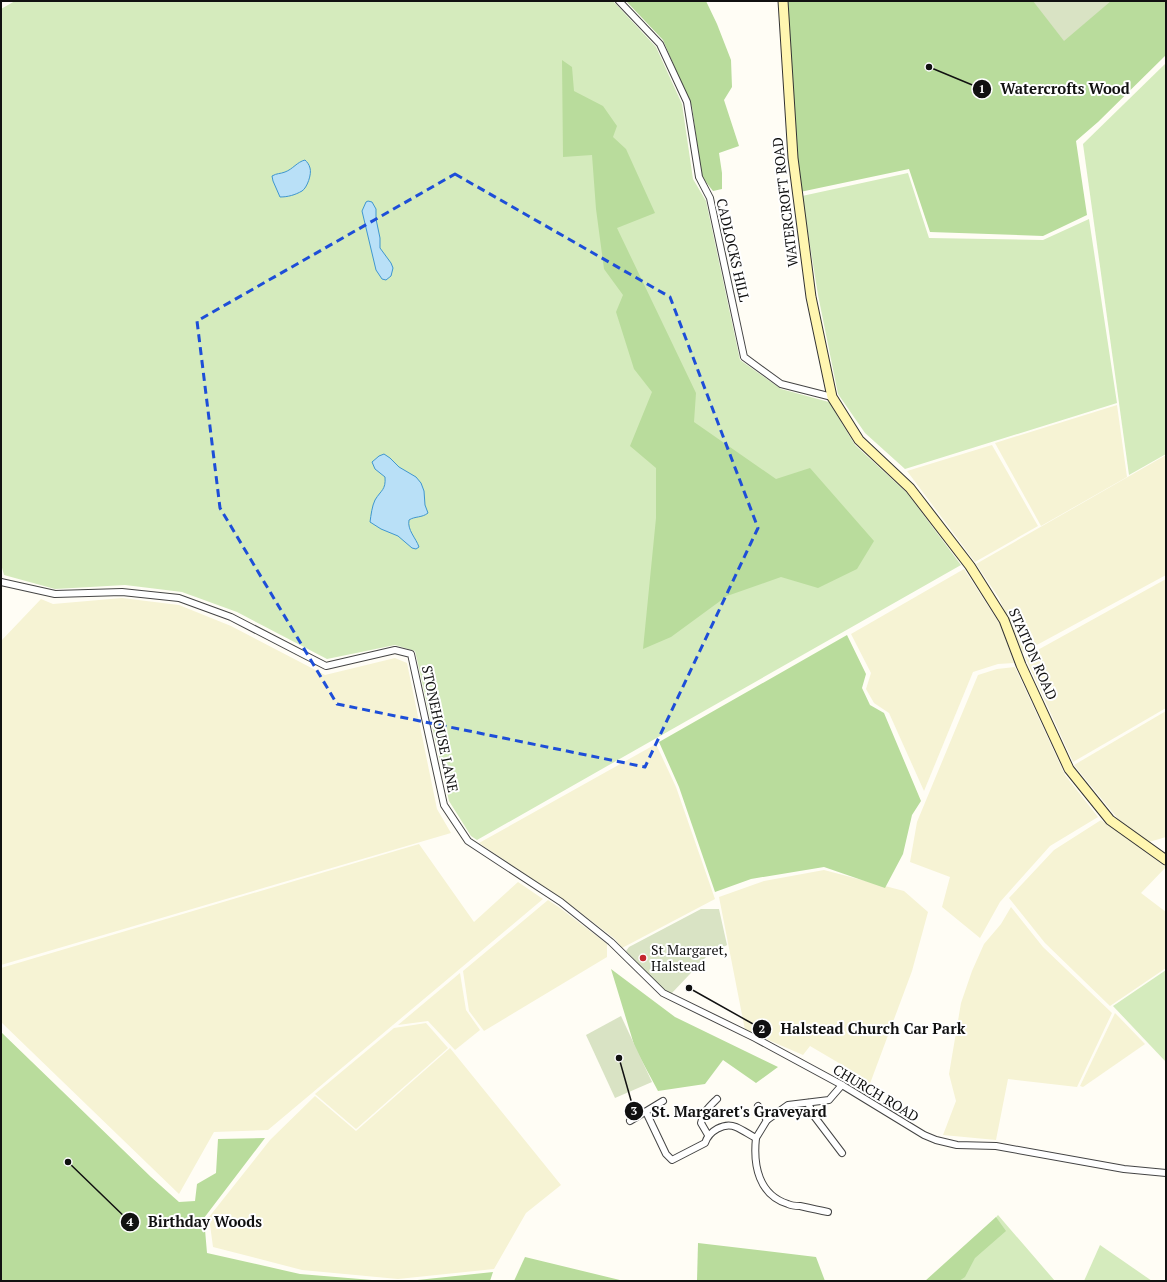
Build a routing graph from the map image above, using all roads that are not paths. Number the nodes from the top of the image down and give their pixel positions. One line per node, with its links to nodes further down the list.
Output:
1 (619, 1): 3 (street, CADLOCKS HILL)
2 (783, 1): 3 (street, WATERCROFT ROAD)
3 (832, 397): 5 (street, STATION ROAD)
4 (1, 582): 6 (street, STONEHOUSE LANE)
5 (1166, 860)
6 (611, 942): 7 (street, CHURCH ROAD)
7 (842, 1085): 10 (street); 18 (street, CHURCH ROAD)
8 (717, 1099): 15 (street)
9 (663, 1101): 12 (street)
10 (808, 1103): 13 (street); 17 (street)
11 (758, 1106): 13 (street)
12 (646, 1112): 14 (street); 15 (street)
13 (767, 1120): 16 (street)
14 (630, 1121)
15 (708, 1135): 16 (street)
16 (756, 1138): 19 (street)
17 (842, 1153)
18 (1166, 1173)
19 (828, 1212)

